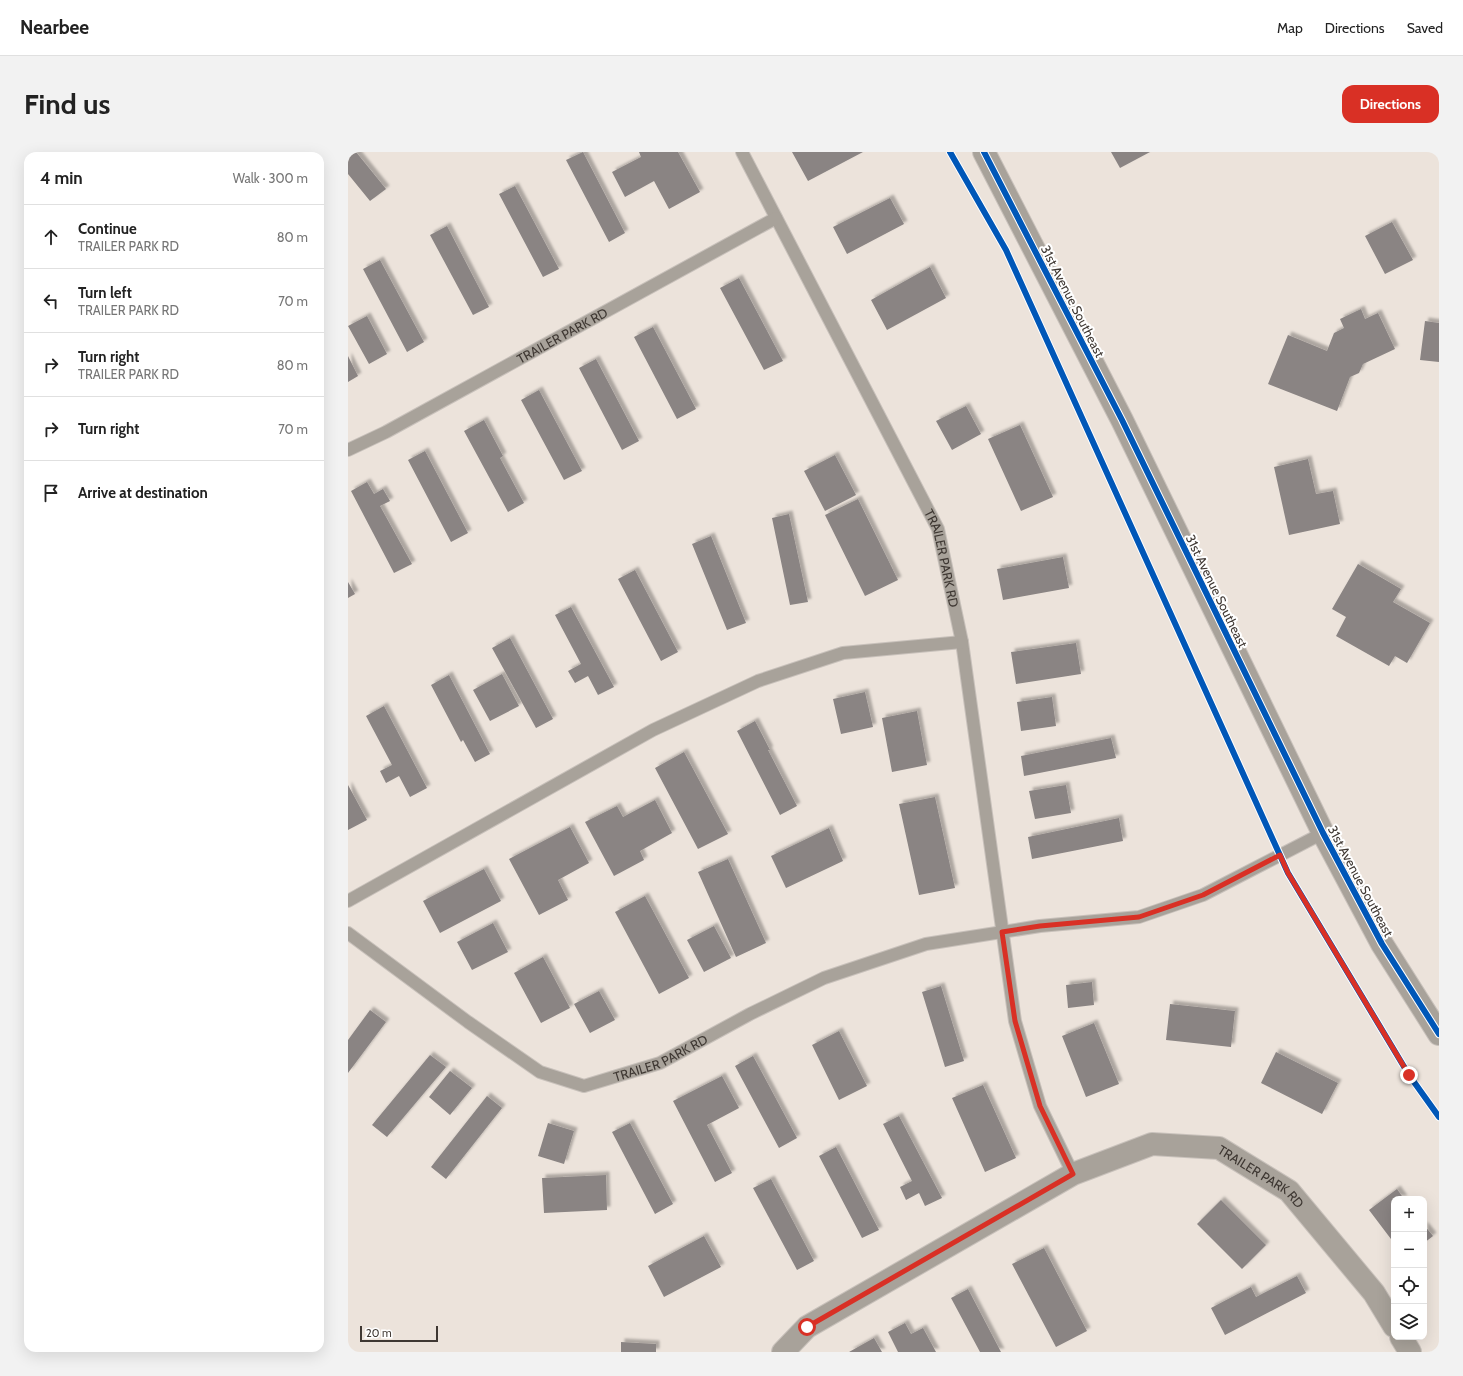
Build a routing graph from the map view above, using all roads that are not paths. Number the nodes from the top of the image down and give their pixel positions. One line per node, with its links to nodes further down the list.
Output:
1 (742, 152): 3 (lane, TRAILER PARK RD)
2 (984, 152): 6 (street, 31st Avenue Southeast)
3 (776, 218): 4 (lane, TRAILER PARK RD); 5 (lane, TRAILER PARK RD)
4 (348, 450)
5 (962, 642): 7 (lane); 9 (lane, TRAILER PARK RD)
6 (1324, 833): 9 (lane, TRAILER PARK RD); 10 (street, 31st Avenue Southeast)
7 (348, 901)
8 (348, 932): 9 (lane, TRAILER PARK RD)
9 (1002, 932): 11 (lane, TRAILER PARK RD)
10 (1439, 1034)
11 (1073, 1174): 12 (street, TRAILER PARK RD); 14 (street, TRAILER PARK RD)
12 (1391, 1321)
13 (1403, 1340): 15 (street)
14 (783, 1352)
15 (1410, 1352)

